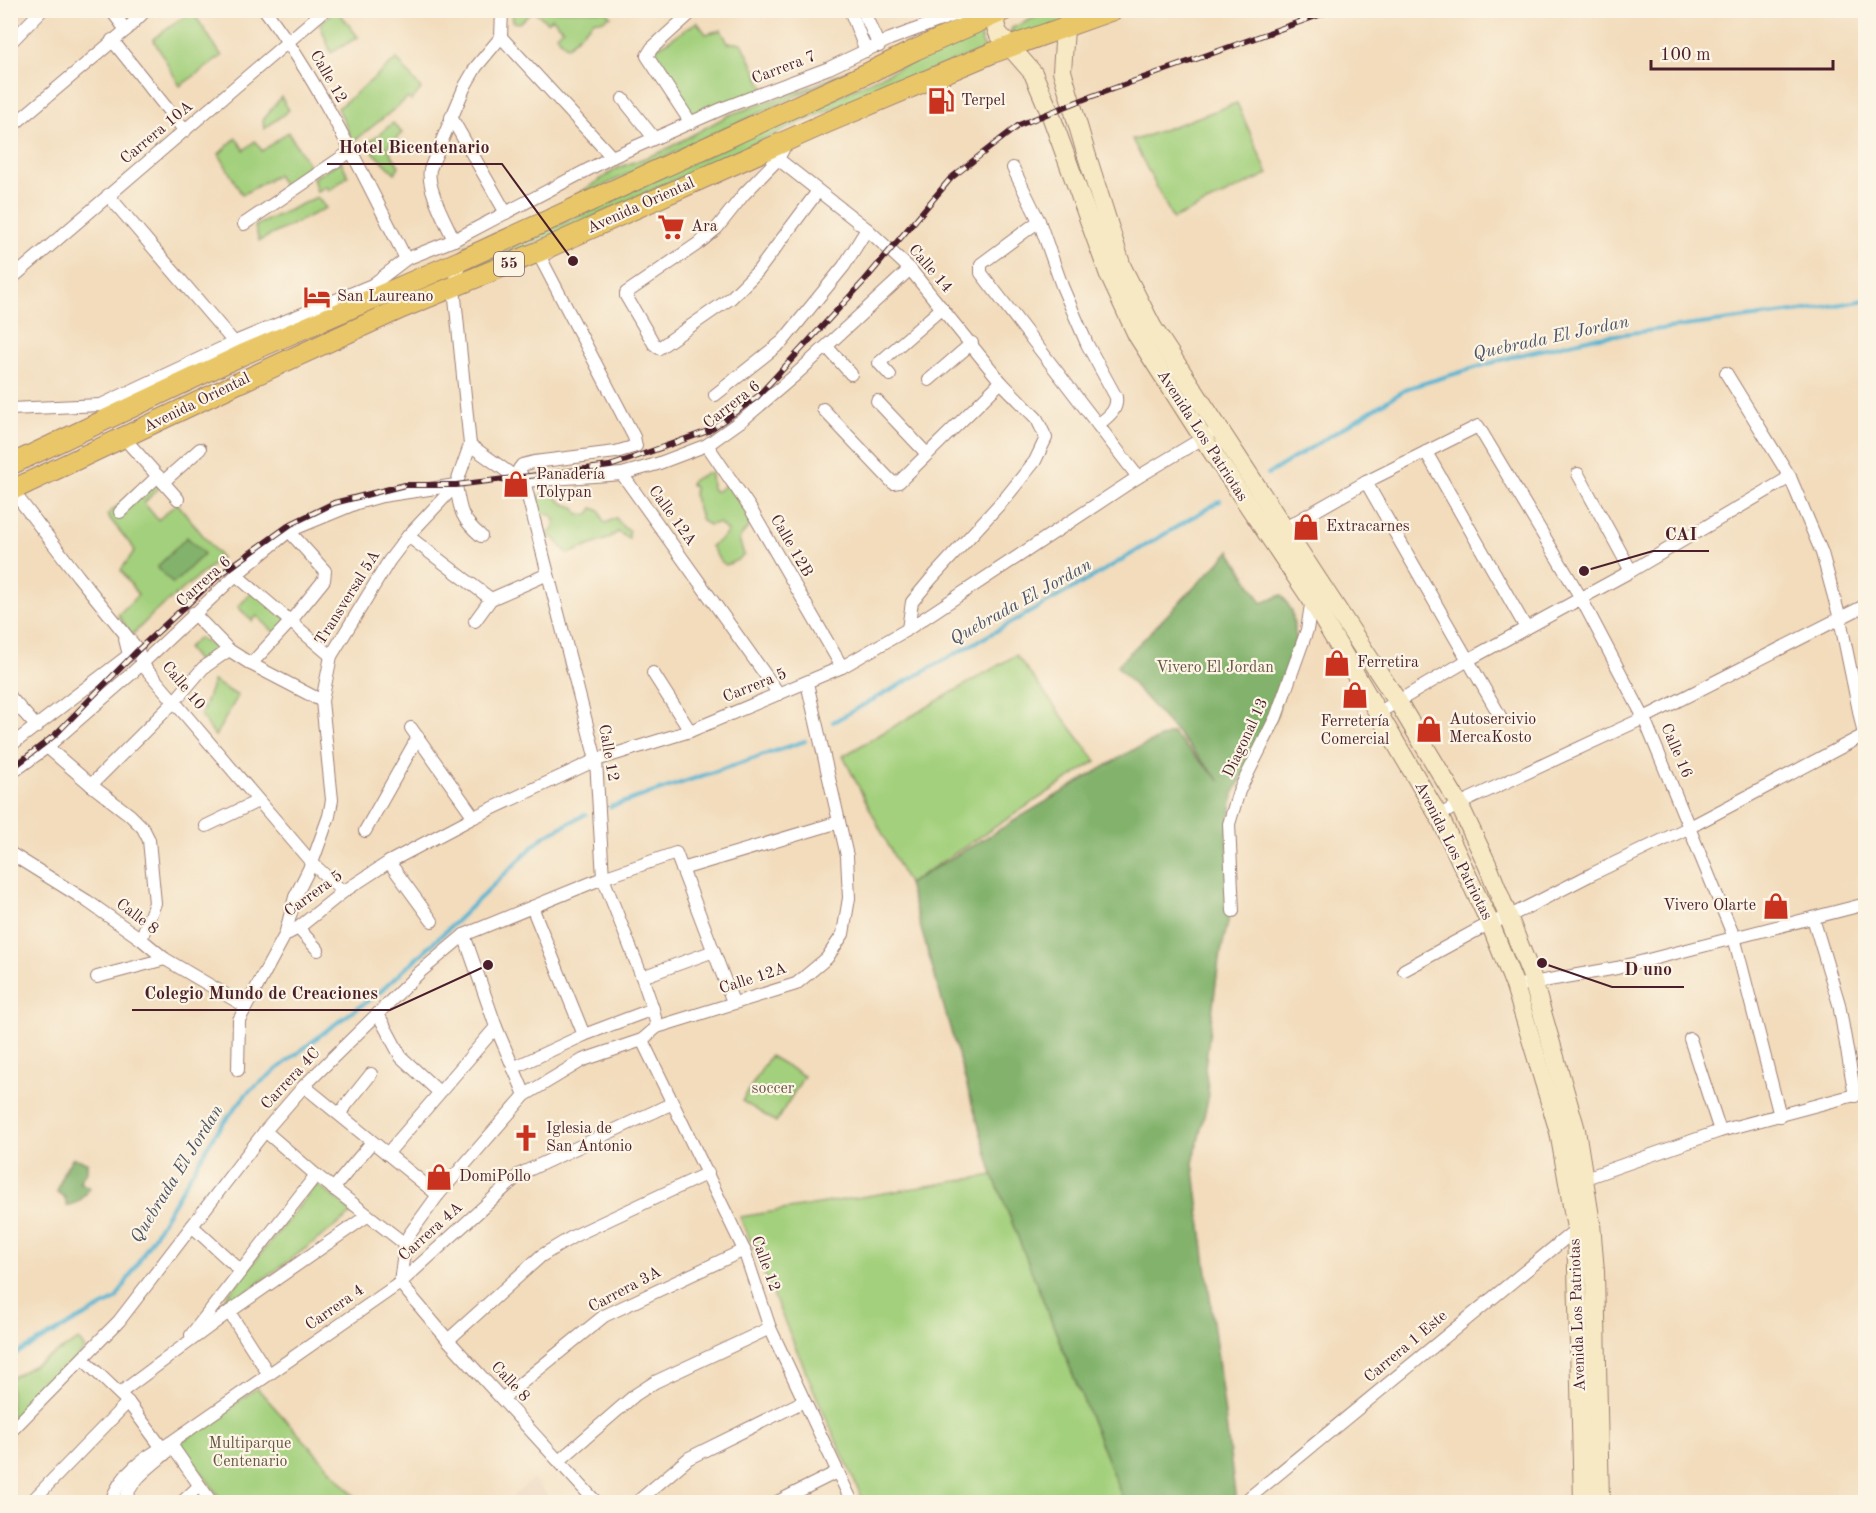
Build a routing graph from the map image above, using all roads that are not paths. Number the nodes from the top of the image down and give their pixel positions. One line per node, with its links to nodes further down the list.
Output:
1 (42, 10): 17 (street)
2 (111, 10): 14 (street)
3 (146, 10): 14 (street)
4 (265, 10): 18 (street, Calle 12)
5 (325, 10): 18 (street, Carrera 10A)
6 (502, 10): 15 (street)
7 (694, 10): 24 (street)
8 (850, 10): 21 (street)
9 (862, 10): 19 (street)
10 (968, 10): 19 (street, Carrera 7)
11 (1113, 10): 13 (main road, Avenida Oriental / 55)
12 (1000, 12): 20 (main road, Avenida Los Patriotas); 41 (main road, Avenida Oriental / 55)
13 (1065, 29): 20 (main road, Avenida Oriental / 55); 61 (main road, Avenida Los Patriotas)
14 (126, 30): 16 (street)
15 (501, 38): 23 (street); 30 (street)
16 (112, 40): 25 (street); 26 (street)
17 (10, 43)
18 (289, 43): 26 (street, Carrera 10A); 29 (street, Calle 12)
19 (879, 46): 21 (street, Carrera 7)
20 (1011, 47): 28 (main road, Avenida Oriental / 55); 63 (main road, Avenida Los Patriotas)
21 (866, 51): 24 (street, Carrera 7)
22 (623, 99): 27 (street)
23 (451, 117): 34 (street); 38 (street)
24 (691, 123): 27 (street, Carrera 7)
25 (10, 128)
26 (185, 131): 33 (street, Carrera 10A)
27 (654, 138): 30 (street, Carrera 7)
28 (782, 150): 32 (street, Calle 14); 32 (street); 39 (main road, Avenida Oriental / 55)
29 (351, 151): 36 (street); 40 (street, Calle 12)
30 (612, 157): 34 (street, Avenida Oriental)
31 (1012, 168): 35 (street)
32 (818, 191): 37 (street, Calle 14)
33 (108, 195): 43 (street, Carrera 10A); 48 (street)
34 (506, 213): 38 (street, Avenida Oriental)
35 (1039, 221): 60 (street); 60 (street)
36 (244, 224)
37 (867, 229): 42 (street, Calle 14); 54 (street)
38 (454, 240): 40 (street, Avenida Oriental)
39 (563, 241): 44 (main road, Avenida Oriental / 55); 75 (street)
40 (406, 259): 48 (street, Avenida Oriental)
41 (460, 261): 44 (street); 48 (main road, Avenida Oriental / 55)
42 (910, 269): 45 (street, Calle 14); 47 (street, Carrera 6)
43 (10, 280)
44 (454, 288): 62 (main road, Avenida Oriental / 55); 64 (street)
45 (942, 308): 46 (street, Calle 14); 51 (street)
46 (972, 343): 52 (street); 53 (street, Calle 14)
47 (827, 347): 50 (street); 65 (street, Carrera 6)
48 (239, 349): 56 (street, Avenida Oriental); 59 (main road, Avenida Oriental / 55)
49 (1726, 373): 73 (street)
50 (851, 374)
51 (890, 375)
52 (929, 380)
53 (1001, 382): 68 (street); 99 (street, Calle 14)
54 (715, 395)
55 (877, 401): 68 (street)
56 (101, 405): 57 (street); 59 (street)
57 (10, 409)
58 (823, 409): 68 (street)
59 (120, 412): 69 (main road, Avenida Oriental / 55)
60 (1098, 425): 72 (street)
61 (1218, 427): 63 (street, Carrera 5); 80 (main road, Avenida Los Patriotas)
62 (124, 438): 74 (street); 78 (main road, Avenida Oriental / 55)
63 (1203, 438): 72 (street, Carrera 5); 82 (main road, Avenida Los Patriotas)
64 (470, 445): 75 (street); 77 (street, Transversal 5A)
65 (707, 445): 70 (street, Carrera 6); 106 (street, Calle 12B)
66 (200, 449): 74 (street)
67 (1426, 452): 76 (street); 91 (street, Calle 16); 98 (street)
68 (927, 454)
69 (10, 465)
70 (622, 474): 75 (street, Carrera 6); 109 (street, Calle 12A)
71 (1578, 474): 87 (street)
72 (1138, 477): 99 (street, Carrera 5)
73 (1790, 477): 87 (street); 95 (street)
74 (160, 479): 79 (street); 81 (street)
75 (525, 481): 88 (street, Calle 12)
76 (1366, 482): 83 (street); 103 (street)
77 (456, 485): 84 (street, Carrera 6); 85 (street, Transversal 5A); 86 (street)
78 (11, 490): 100 (street, Calle 10)
79 (178, 499)
80 (1275, 511): 82 (main road); 83 (main road, Avenida Los Patriotas)
81 (120, 512)
82 (1258, 521): 90 (main road, Avenida Los Patriotas)
83 (1285, 528): 90 (main road, Avenida Los Patriotas)
84 (289, 531): 89 (street, Carrera 6); 97 (street)
85 (408, 536): 92 (street); 102 (street, Transversal 5A)
86 (482, 536)
87 (1631, 571): 91 (street)
88 (548, 574): 92 (street); 122 (street, Calle 12)
89 (236, 575): 94 (street, Carrera 6); 97 (street)
90 (1318, 595): 113 (main road, Avenida Los Patriotas); 114 (main road, Avenida Los Patriotas); 141 (street, Diagonal 13)
91 (1581, 598): 98 (street); 116 (street, Calle 16)
92 (491, 599): 96 (street)
93 (1866, 604): 95 (street)
94 (193, 613): 101 (street); 104 (street, Carrera 6)
95 (1840, 619): 116 (street); 119 (street)
96 (475, 621)
97 (291, 622): 102 (street); 105 (street)
98 (1526, 628): 103 (street)
99 (908, 629): 106 (street, Carrera 5)
100 (124, 635): 104 (street, Calle 10); 117 (street)
101 (229, 650): 105 (street); 112 (street)
102 (331, 656): 111 (street, Transversal 5A)
103 (1468, 660): 113 (street); 115 (street)
104 (142, 664): 112 (street, Calle 10); 121 (street, Carrera 6)
105 (251, 664): 111 (street)
106 (842, 667): 108 (street, Carrera 5)
107 (653, 673): 118 (street)
108 (807, 683): 109 (street, Carrera 5); 129 (street, Calle 12A)
109 (779, 694): 118 (street, Carrera 5)
110 (10, 697): 117 (street)
111 (322, 701): 135 (street, Transversal 5A)
112 (174, 702): 124 (street); 125 (street, Calle 10)
113 (1398, 702): 114 (street); 126 (main road, Avenida Los Patriotas)
114 (1378, 713): 127 (main road, Avenida Los Patriotas)
115 (1500, 716)
116 (1644, 718): 126 (street); 131 (street, Calle 16)
117 (37, 727): 120 (street)
118 (690, 731): 122 (street, Carrera 5)
119 (1865, 737): 131 (street)
120 (10, 746)
121 (47, 747): 123 (street, Carrera 6); 124 (street)
122 (596, 760): 128 (street, Carrera 5); 137 (street, Calle 12)
123 (10, 774)
124 (91, 786): 150 (street)
125 (258, 801): 130 (street); 135 (street, Calle 10)
126 (1459, 804): 127 (street); 142 (main road, Avenida Los Patriotas)
127 (1439, 816): 145 (main road, Avenida Los Patriotas)
128 (474, 817): 132 (street); 134 (street, Carrera 5)
129 (839, 822): 136 (street); 159 (street, Calle 12A)
130 (206, 826)
131 (1690, 827): 142 (street); 149 (street, Calle 16)
132 (365, 831)
133 (10, 853): 150 (street, Calle 8)
134 (389, 862): 138 (street, Carrera 5); 144 (street)
135 (312, 863): 138 (street, Calle 10); 147 (street, Transversal 5A)
136 (682, 869): 137 (street, Carrera 4C); 152 (street)
137 (603, 878): 140 (street, Carrera 4C); 156 (street, Calle 12)
138 (343, 892): 146 (street, Carrera 5)
139 (1866, 904): 143 (street)
140 (532, 907): 148 (street, Carrera 4C); 165 (street)
141 (1233, 911)
142 (1508, 917): 145 (street); 157 (main road, Avenida Los Patriotas)
143 (1813, 918): 149 (street); 173 (street)
144 (432, 921)
145 (1490, 923): 154 (street); 158 (main road, Avenida Los Patriotas)
146 (298, 928): 147 (street, Carrera 5); 151 (street)
147 (285, 935): 160 (street, Transversal 5A)
148 (464, 935): 162 (street, Carrera 4C); 163 (street)
149 (1734, 937): 157 (street); 177 (street, Calle 16)
150 (141, 939): 153 (street, Calle 8)
151 (318, 950)
152 (714, 951): 156 (street); 159 (street)
153 (165, 960): 155 (street); 160 (street, Calle 8)
154 (1404, 970)
155 (97, 977)
156 (642, 977): 161 (street, Calle 12)
157 (1533, 982): 158 (street); 184 (main road, Avenida Los Patriotas)
158 (1515, 986): 184 (main road, Avenida Los Patriotas)
159 (733, 1002): 164 (street, Calle 12A)
160 (245, 1006): 169 (street, Transversal 5A)
161 (653, 1009): 164 (street, Calle 12); 165 (street)
162 (378, 1014): 171 (street, Carrera 4C); 172 (street)
163 (496, 1027): 168 (street); 172 (street)
164 (657, 1027): 167 (street, Calle 12A)
165 (584, 1035): 168 (street)
166 (1690, 1039): 179 (street)
167 (642, 1040): 174 (street, Calle 12A); 175 (street, Calle 12)
168 (513, 1068): 174 (street)
169 (238, 1070)
170 (371, 1074): 176 (street)
171 (304, 1086): 176 (street); 178 (street, Carrera 4C)
172 (439, 1092): 181 (street)
173 (1860, 1094): 177 (street)
174 (525, 1095): 186 (street)
175 (673, 1103): 182 (street, Calle 12); 193 (street, Carrera 4A)
176 (339, 1114): 180 (street)
177 (1780, 1116): 179 (street)
178 (265, 1131): 183 (street); 188 (street, Carrera 4C)
179 (1720, 1131): 184 (street)
180 (372, 1142): 181 (street); 185 (street)
181 (387, 1154): 186 (street)
182 (708, 1173): 191 (street, Calle 12); 196 (street)
183 (316, 1174): 185 (street); 192 (street)
184 (1576, 1181): 189 (main road, Avenida Los Patriotas)
185 (333, 1188): 187 (street)
186 (438, 1195): 190 (street)
187 (367, 1215): 190 (street); 194 (street)
188 (192, 1226): 192 (street); 198 (street, Carrera 4C)
189 (1583, 1226): 208 (street, Carrera 1 Este); 218 (main road, Avenida Los Patriotas); 219 (main road, Avenida Los Patriotas)
190 (405, 1244): 193 (street)
191 (744, 1250): 195 (street, Calle 12); 201 (street, Carrera 3A)
192 (241, 1270): 197 (street)
193 (400, 1283): 196 (street, Calle 8); 199 (street, Carrera 4)
194 (229, 1312): 197 (street); 199 (street)
195 (770, 1328): 202 (street, Calle 12); 205 (street)
196 (448, 1340): 201 (street, Calle 8)
197 (181, 1348): 200 (street)
198 (83, 1359): 200 (street); 203 (street, Carrera 4C)
199 (268, 1373): 204 (street, Carrera 4)
200 (124, 1398): 204 (street); 209 (street)
201 (503, 1398): 205 (street, Calle 8)
202 (804, 1401): 206 (street, Calle 12); 215 (street)
203 (10, 1432)
204 (168, 1446): 207 (street); 210 (street, Carrera 4); 211 (street, Carrera 4)
205 (559, 1461): 214 (street, Calle 8)
206 (837, 1472): 216 (street); 217 (street, Calle 12)
207 (199, 1486): 212 (street); 213 (street)
208 (1245, 1502)
209 (31, 1503)
210 (111, 1503)
211 (124, 1503)
212 (182, 1503)
213 (211, 1503)
214 (596, 1503)
215 (637, 1503)
216 (777, 1503)
217 (852, 1503)
218 (1583, 1503)
219 (1600, 1503)

